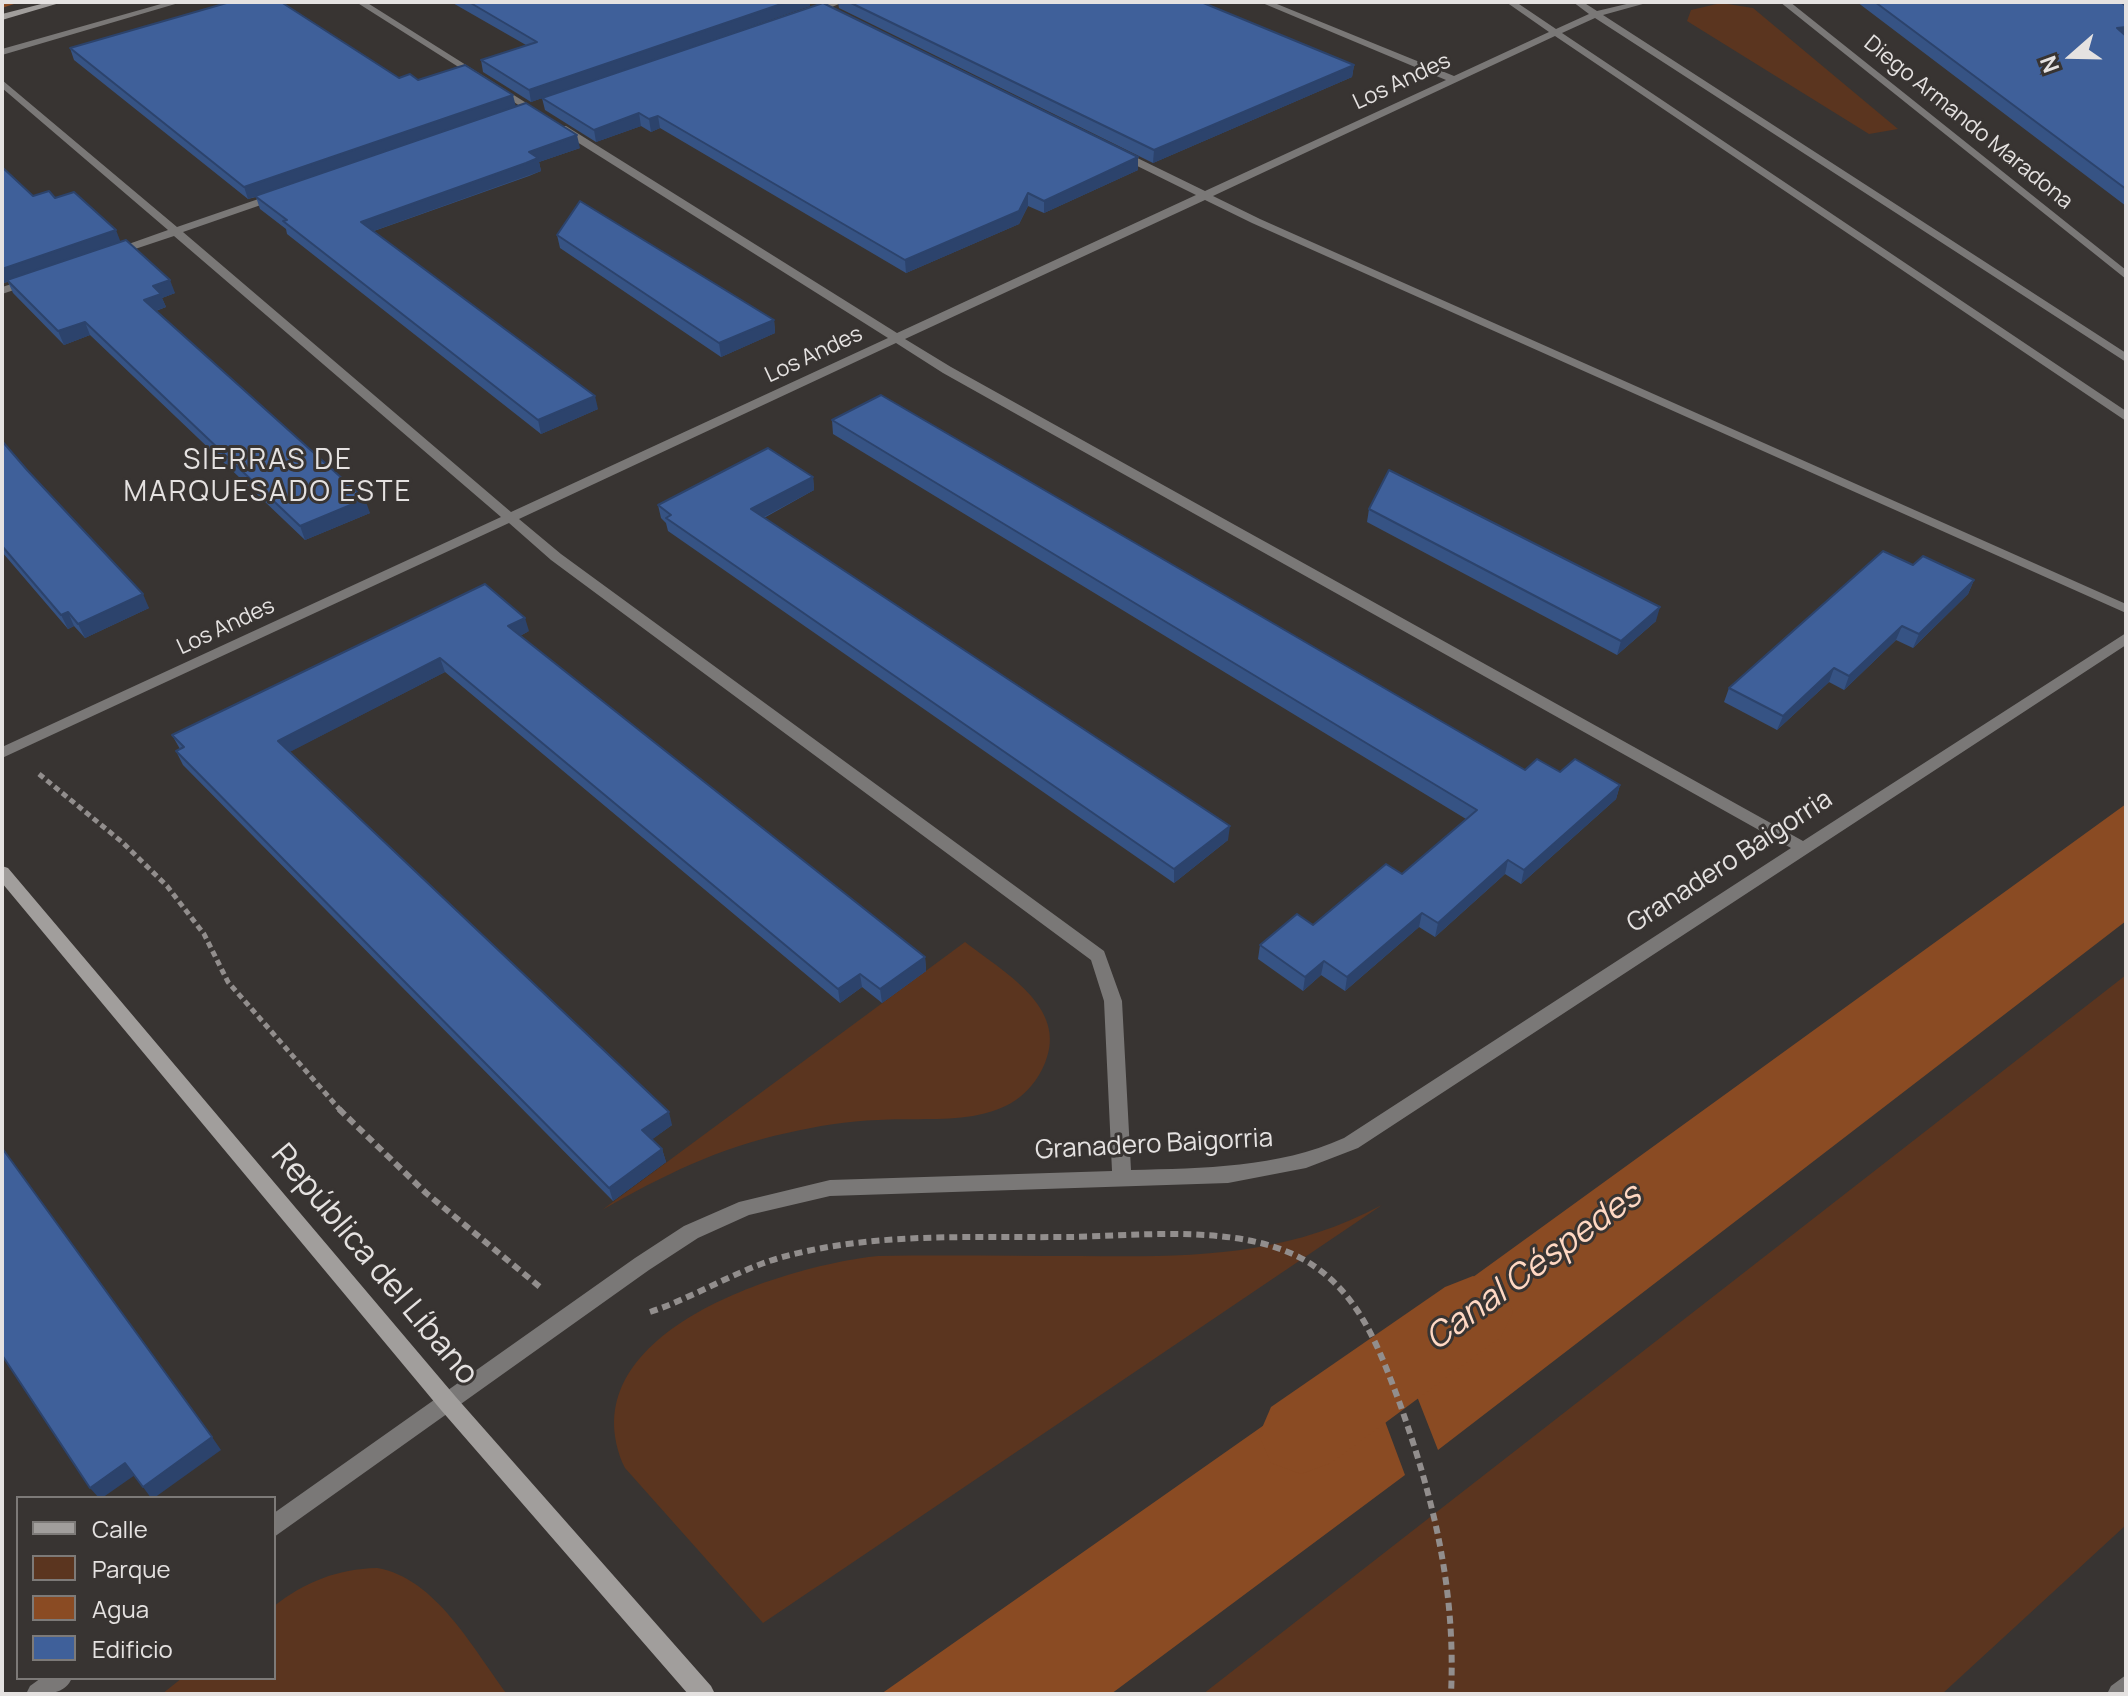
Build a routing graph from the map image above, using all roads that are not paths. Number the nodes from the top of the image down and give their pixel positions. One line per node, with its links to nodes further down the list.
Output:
1 (59, 2): 12 (street)
2 (178, 2): 15 (street)
3 (360, 2): 19 (street)
4 (1264, 2): 16 (street)
5 (1510, 2): 14 (street)
6 (1577, 2): 11 (street)
7 (1646, 2): 11 (street, Los Andes)
8 (1784, 2): 27 (street, Diego Armando Maradona)
9 (819, 5): 10 (street); 13 (street)
10 (839, 8)
11 (1596, 14): 14 (street, Los Andes); 30 (street)
12 (2, 17)
13 (795, 18)
14 (1556, 33): 16 (street, Los Andes); 31 (street)
15 (2, 52)
16 (1454, 80): 23 (street, Los Andes)
17 (2, 83): 24 (street)
18 (545, 104): 19 (street)
19 (531, 109): 20 (street); 29 (street)
20 (516, 114)
21 (1106, 147): 23 (street)
22 (294, 190): 24 (street)
23 (1205, 196): 29 (street, Los Andes); 33 (street)
24 (175, 231): 25 (street); 32 (street)
25 (103, 256)
26 (45, 276): 28 (street)
27 (2126, 276)
28 (2, 291)
29 (897, 338): 32 (street, Los Andes); 36 (street)
30 (2126, 358)
31 (2126, 417)
32 (510, 517): 35 (street, Los Andes); 38 (street)
33 (2126, 609)
34 (2126, 638): 36 (street, Granadero Baigorria)
35 (8, 751)
36 (1803, 848): 38 (street, Granadero Baigorria)
37 (2, 872): 39 (street, República del Líbano)
38 (1122, 1177): 39 (street, Granadero Baigorria)
39 (448, 1403): 40 (street, Granadero Baigorria); 44 (street, República del Líbano)
40 (276, 1525)
41 (58, 1680): 43 (street)
42 (2126, 1687): 45 (street)
43 (38, 1694)
44 (703, 1694)
45 (2119, 1694)

